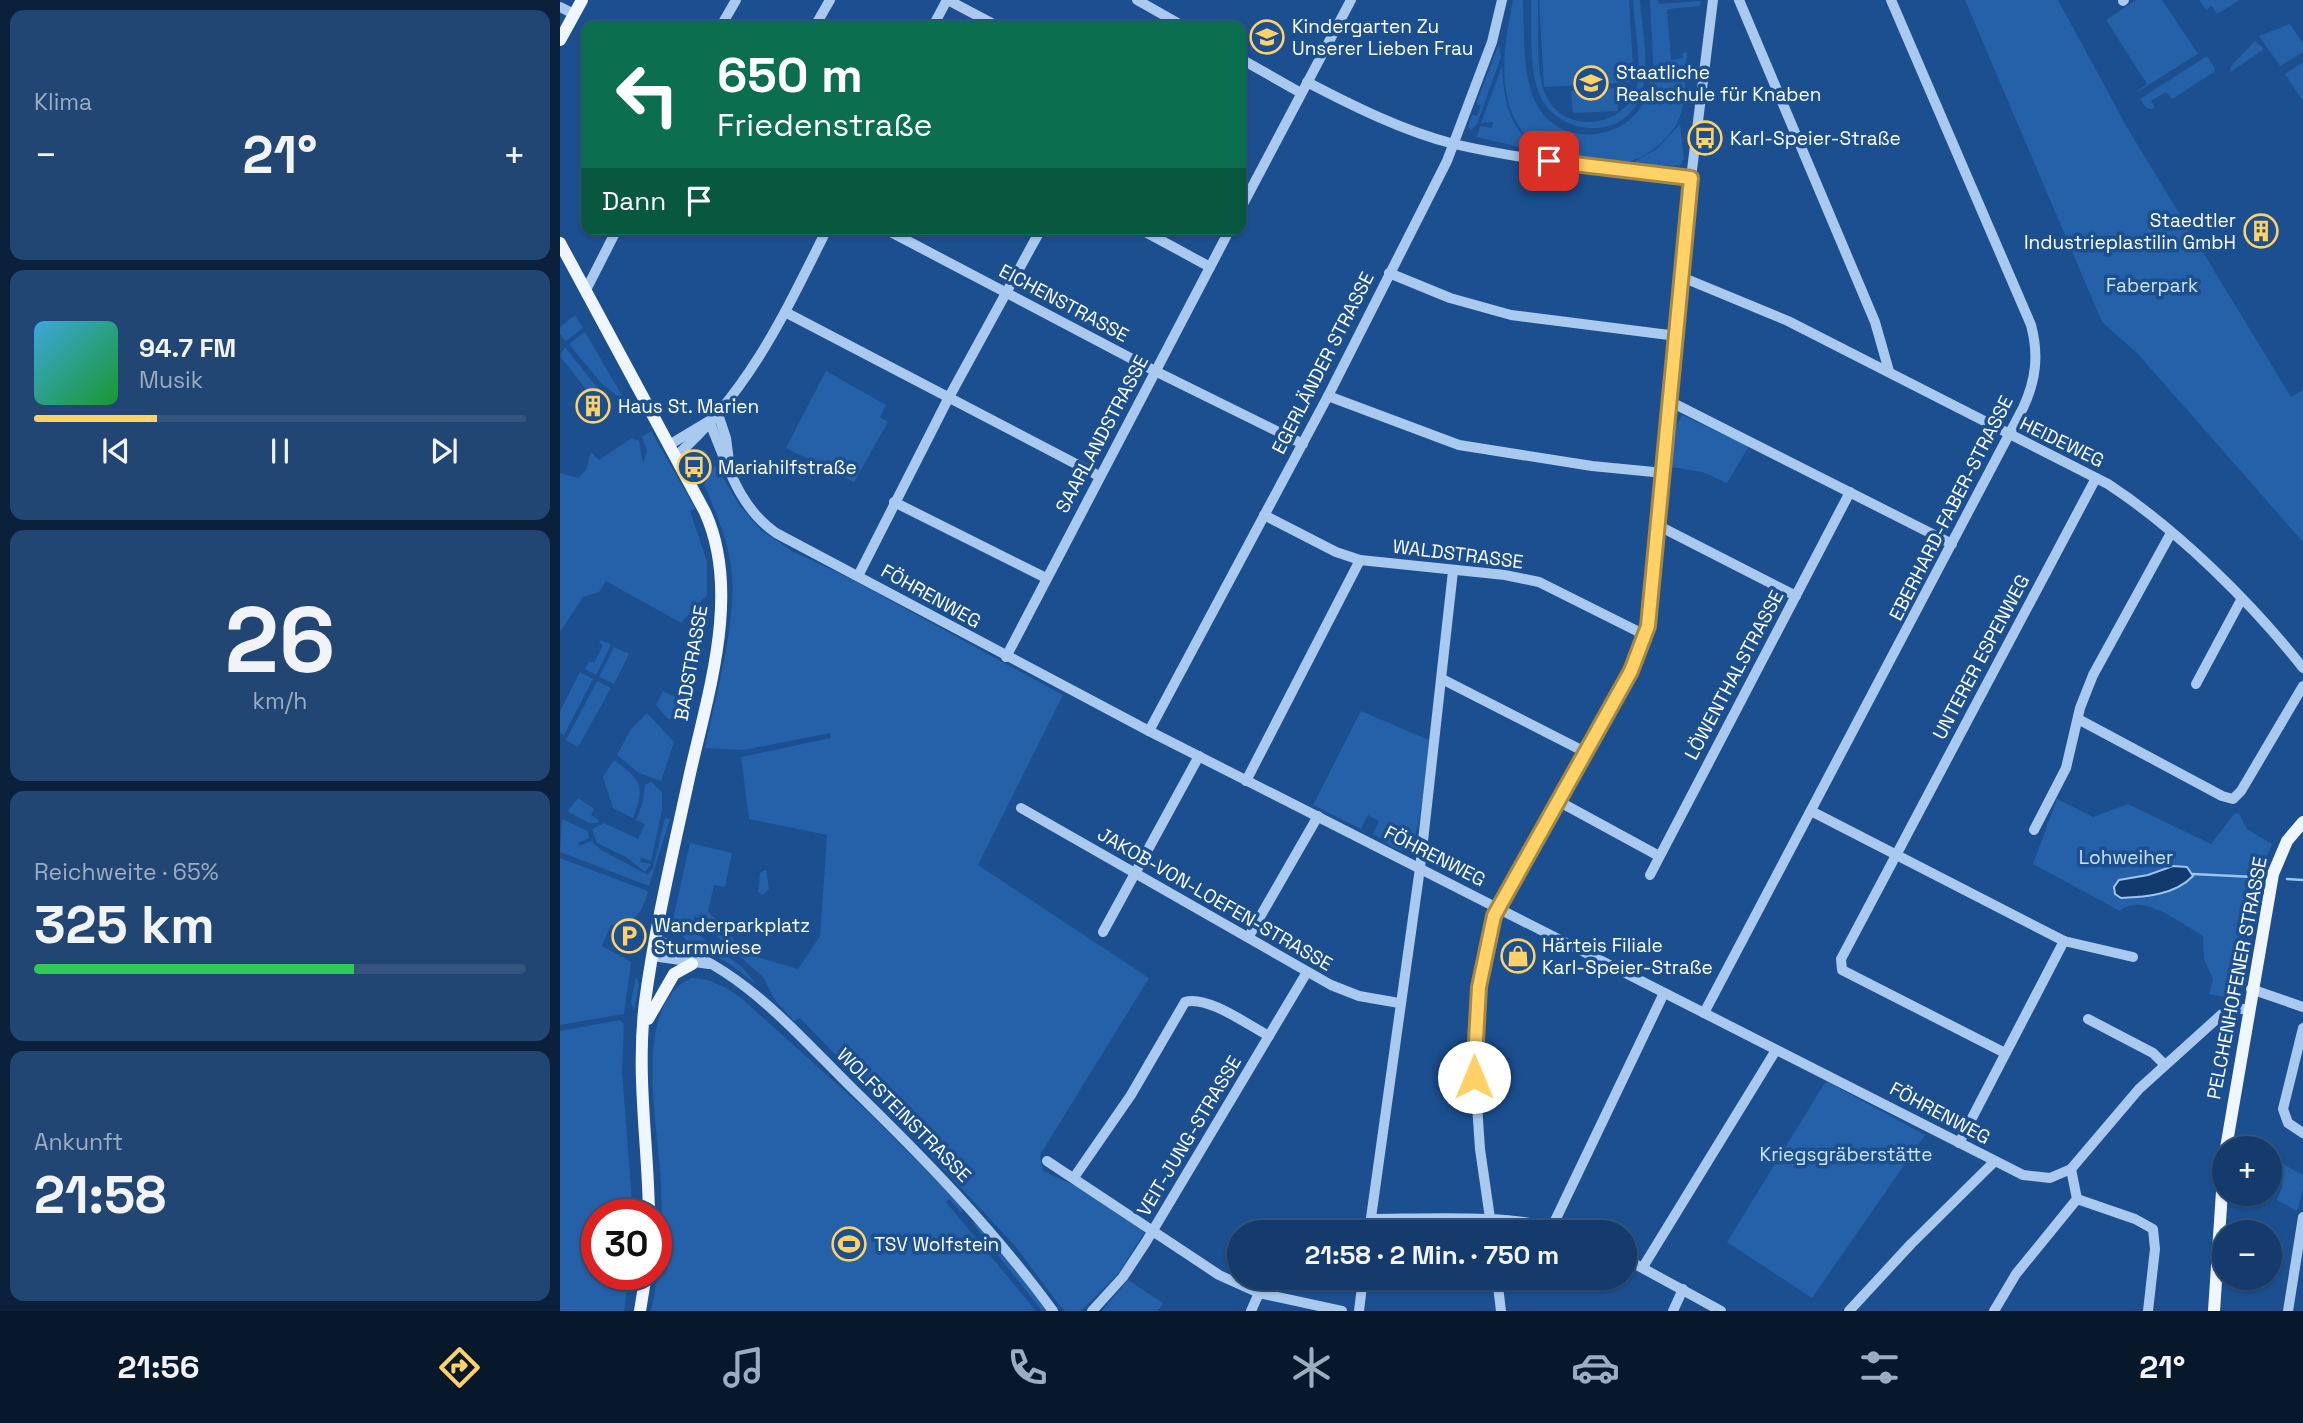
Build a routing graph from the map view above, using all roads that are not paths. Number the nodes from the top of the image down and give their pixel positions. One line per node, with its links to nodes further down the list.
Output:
1 (582, 0): 12 (main road)
2 (736, 0): 13 (street)
3 (830, 0): 14 (street)
4 (947, 0): 15 (street); 16 (street)
5 (1137, 0): 17 (street)
6 (1351, 0): 20 (street)
7 (1502, 0): 22 (street, EGERLÄNDER STRASSE)
8 (1713, 0): 23 (street)
9 (1740, 0): 39 (street)
10 (1891, 0): 48 (street, EBERHARD-FABER-STRASSE)
11 (560, 7): 12 (street)
12 (574, 14): 18 (main road)
13 (724, 21)
14 (818, 21)
15 (936, 21)
16 (987, 21)
17 (1174, 21)
18 (560, 40)
19 (1246, 62): 21 (street)
20 (1307, 82): 21 (street); 22 (street)
21 (1301, 93): 24 (street)
22 (1454, 144): 23 (street); 33 (street, EGERLÄNDER STRASSE)
23 (1691, 178): 34 (street)
24 (1246, 198)
25 (614, 235): 35 (street)
26 (824, 235): 37 (street)
27 (896, 235): 36 (street, EICHENSTRASSE)
28 (1038, 235): 36 (street)
29 (1151, 235): 32 (street)
30 (1227, 235): 32 (street, SAARLANDSTRASSE)
31 (560, 243): 35 (main road, BADSTRASSE)
32 (1210, 267): 41 (street, SAARLANDSTRASSE)
33 (1389, 273): 38 (street); 43 (street, EGERLÄNDER STRASSE)
34 (1684, 278): 38 (street); 40 (street, HEIDEWEG)
35 (586, 290): 50 (main road, BADSTRASSE)
36 (1007, 293): 41 (street, EICHENSTRASSE); 44 (street)
37 (785, 312): 44 (street); 46 (street)
38 (1677, 336): 45 (street)
39 (1881, 344): 40 (street); 42 (street)
40 (1866, 360): 42 (street, HEIDEWEG)
41 (1155, 371): 49 (street, EICHENSTRASSE); 53 (street, SAARLANDSTRASSE)
42 (1889, 372): 48 (street, HEIDEWEG)
43 (1328, 396): 49 (street, EGERLÄNDER STRASSE); 52 (street)
44 (948, 399): 53 (street); 56 (street)
45 (1671, 402): 52 (street); 55 (street)
46 (718, 414): 47 (street); 51 (street, FÖHRENWEG)
47 (709, 421): 50 (street); 51 (street, FÖHRENWEG)
48 (2008, 436): 54 (street, HEIDEWEG); 60 (street, EBERHARD-FABER-STRASSE)
49 (1303, 444): 57 (street, EGERLÄNDER STRASSE)
50 (672, 451): 92 (main road, BADSTRASSE)
51 (729, 465): 63 (street, FÖHRENWEG)
52 (1664, 473): 58 (street)
53 (1099, 476): 64 (street, SAARLANDSTRASSE)
54 (2096, 478): 59 (street, HEIDEWEG); 84 (street, UNTERER ESPENWEG)
55 (1850, 492): 60 (street); 65 (street, LÖWENTHALSTRASSE)
56 (894, 502): 63 (street); 64 (street)
57 (1264, 515): 61 (street, WALDSTRASSE); 74 (street, EGERLÄNDER STRASSE)
58 (1659, 526): 65 (street); 67 (street)
59 (2171, 533): 66 (street, HEIDEWEG); 73 (street)
60 (1952, 544): 80 (street, EBERHARD-FABER-STRASSE)
61 (1360, 560): 62 (street, WALDSTRASSE); 77 (street)
62 (1453, 571): 67 (street, WALDSTRASSE); 70 (street)
63 (858, 576): 68 (street, FÖHRENWEG)
64 (1046, 578): 68 (street, SAARLANDSTRASSE)
65 (1796, 596): 85 (street, LÖWENTHALSTRASSE)
66 (2241, 600): 69 (street, HEIDEWEG); 71 (street)
67 (1645, 635): 75 (street)
68 (1006, 657): 74 (street, FÖHRENWEG)
69 (2303, 668)
70 (1442, 679): 75 (street); 86 (street)
71 (2196, 684)
72 (2303, 686): 73 (street)
73 (2078, 719): 83 (street)
74 (1149, 731): 76 (street, FÖHRENWEG)
75 (1585, 752): 78 (street)
76 (1199, 756): 77 (street, FÖHRENWEG); 87 (street)
77 (1246, 781): 81 (street, FÖHRENWEG)
78 (1558, 801): 85 (street); 89 (street)
79 (1021, 808): 87 (street, JAKOB-VON-LOEFEN-STRASSE)
80 (1811, 811): 84 (street); 104 (street, EBERHARD-FABER-STRASSE)
81 (1318, 816): 86 (street, FÖHRENWEG); 91 (street)
82 (2303, 822): 99 (main road, PELCHENHOFENER STRASSE)
83 (2034, 830)
84 (1896, 853): 93 (street); 110 (street, UNTERER ESPENWEG)
85 (1659, 856): 88 (street, LÖWENTHALSTRASSE)
86 (1420, 868): 89 (street, FÖHRENWEG); 101 (street)
87 (1134, 872): 90 (street); 91 (street, JAKOB-VON-LOEFEN-STRASSE)
88 (1650, 875)
89 (1498, 907): 100 (street, FÖHRENWEG); 124 (street)
90 (1103, 932)
91 (1249, 936): 98 (street, JAKOB-VON-LOEFEN-STRASSE)
92 (655, 940): 94 (main road, BADSTRASSE); 97 (street, WOLFSTEINSTRASSE)
93 (2064, 941): 95 (street); 110 (street)
94 (652, 956): 96 (street); 108 (main road, BADSTRASSE)
95 (2133, 957)
96 (692, 964): 97 (street); 108 (main road)
97 (709, 964): 136 (street, WOLFSTEINSTRASSE)
98 (1307, 972): 101 (street, JAKOB-VON-LOEFEN-STRASSE); 107 (street, VEIT-JUNG-STRASSE)
99 (2251, 989): 102 (street); 103 (main road, PELCHENHOFENER STRASSE)
100 (1664, 993): 104 (street, FÖHRENWEG); 125 (street)
101 (1399, 1003): 123 (street)
102 (2303, 1007)
103 (2248, 1009): 111 (street); 113 (main road, PELCHENHOFENER STRASSE)
104 (1704, 1013): 109 (street, FÖHRENWEG)
105 (2088, 1019): 111 (street)
106 (2303, 1028): 112 (street)
107 (1269, 1036): 118 (street); 126 (street, VEIT-JUNG-STRASSE)
108 (641, 1040): 119 (main road)
109 (1776, 1050): 114 (street, FÖHRENWEG); 129 (street)
110 (2005, 1053): 114 (street)
111 (2164, 1063): 117 (street)
112 (2303, 1133)
113 (2228, 1136)
114 (1959, 1143): 116 (street, FÖHRENWEG)
115 (1047, 1161): 118 (street)
116 (1994, 1162): 117 (street, FÖHRENWEG); 144 (street)
117 (2071, 1169): 120 (street)
118 (1075, 1176): 126 (street)
119 (648, 1199)
120 (2077, 1199): 145 (street); 146 (street)
121 (2221, 1206): 147 (main road)
122 (2303, 1217): 127 (street)
123 (1371, 1219): 124 (street)
124 (1490, 1220)
125 (1555, 1220)
126 (1153, 1230): 134 (street); 137 (street, VEIT-JUNG-STRASSE)
127 (2302, 1231): 148 (street)
128 (1637, 1264): 129 (street)
129 (1643, 1267): 130 (street)
130 (1683, 1289): 142 (street); 143 (street)
131 (643, 1290): 135 (main road)
132 (1362, 1290): 140 (street)
133 (1498, 1290): 141 (street)
134 (1259, 1293): 138 (street); 139 (street)
135 (640, 1311)
136 (1054, 1311)
137 (1092, 1311)
138 (1251, 1311)
139 (1342, 1311)
140 (1359, 1311)
141 (1501, 1311)
142 (1673, 1311)
143 (1721, 1311)
144 (1849, 1311)
145 (1994, 1311)
146 (2148, 1311)
147 (2214, 1311)
148 (2288, 1311)

